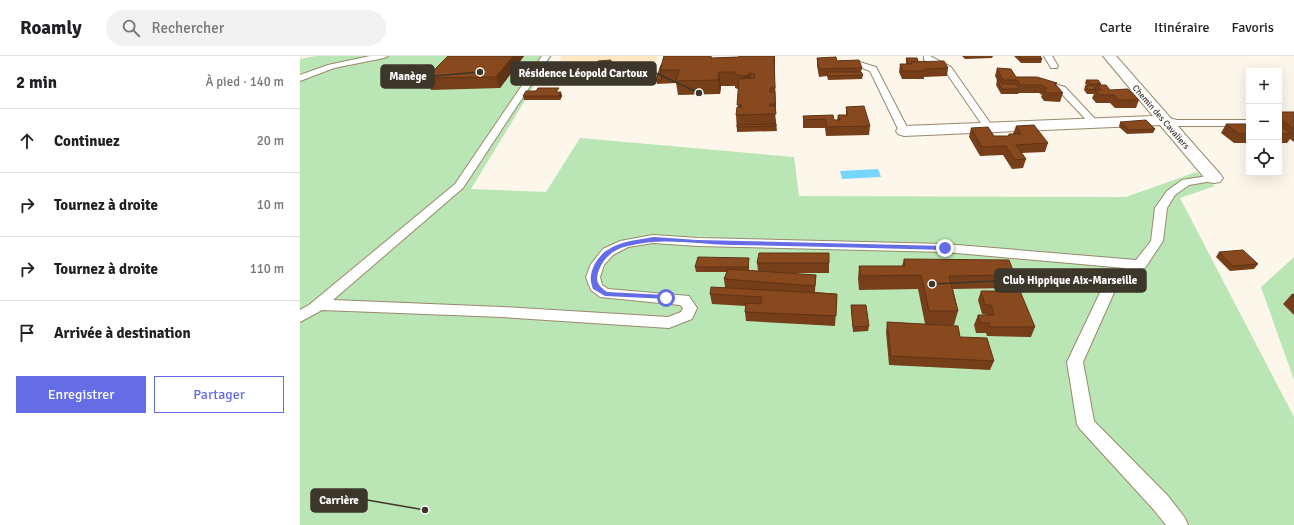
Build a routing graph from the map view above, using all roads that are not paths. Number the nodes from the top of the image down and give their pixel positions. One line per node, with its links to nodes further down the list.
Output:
1 (384, 56): 8 (lane)
2 (546, 56): 17 (lane)
3 (1048, 56): 7 (lane)
4 (1109, 56): 10 (street, Chemin des Cavaliers)
5 (928, 58): 13 (lane)
6 (835, 63): 14 (lane)
7 (1054, 66)
8 (300, 78)
9 (1032, 82): 11 (lane)
10 (1164, 120): 11 (street); 12 (lane); 15 (street, Chemin des Cavaliers)
11 (1094, 123): 13 (street)
12 (1246, 123)
13 (988, 127): 14 (street)
14 (904, 131)
15 (1214, 178): 16 (lane)
16 (1140, 265): 17 (lane); 19 (lane)
17 (318, 305): 18 (lane)
18 (300, 317)
19 (1178, 525)

